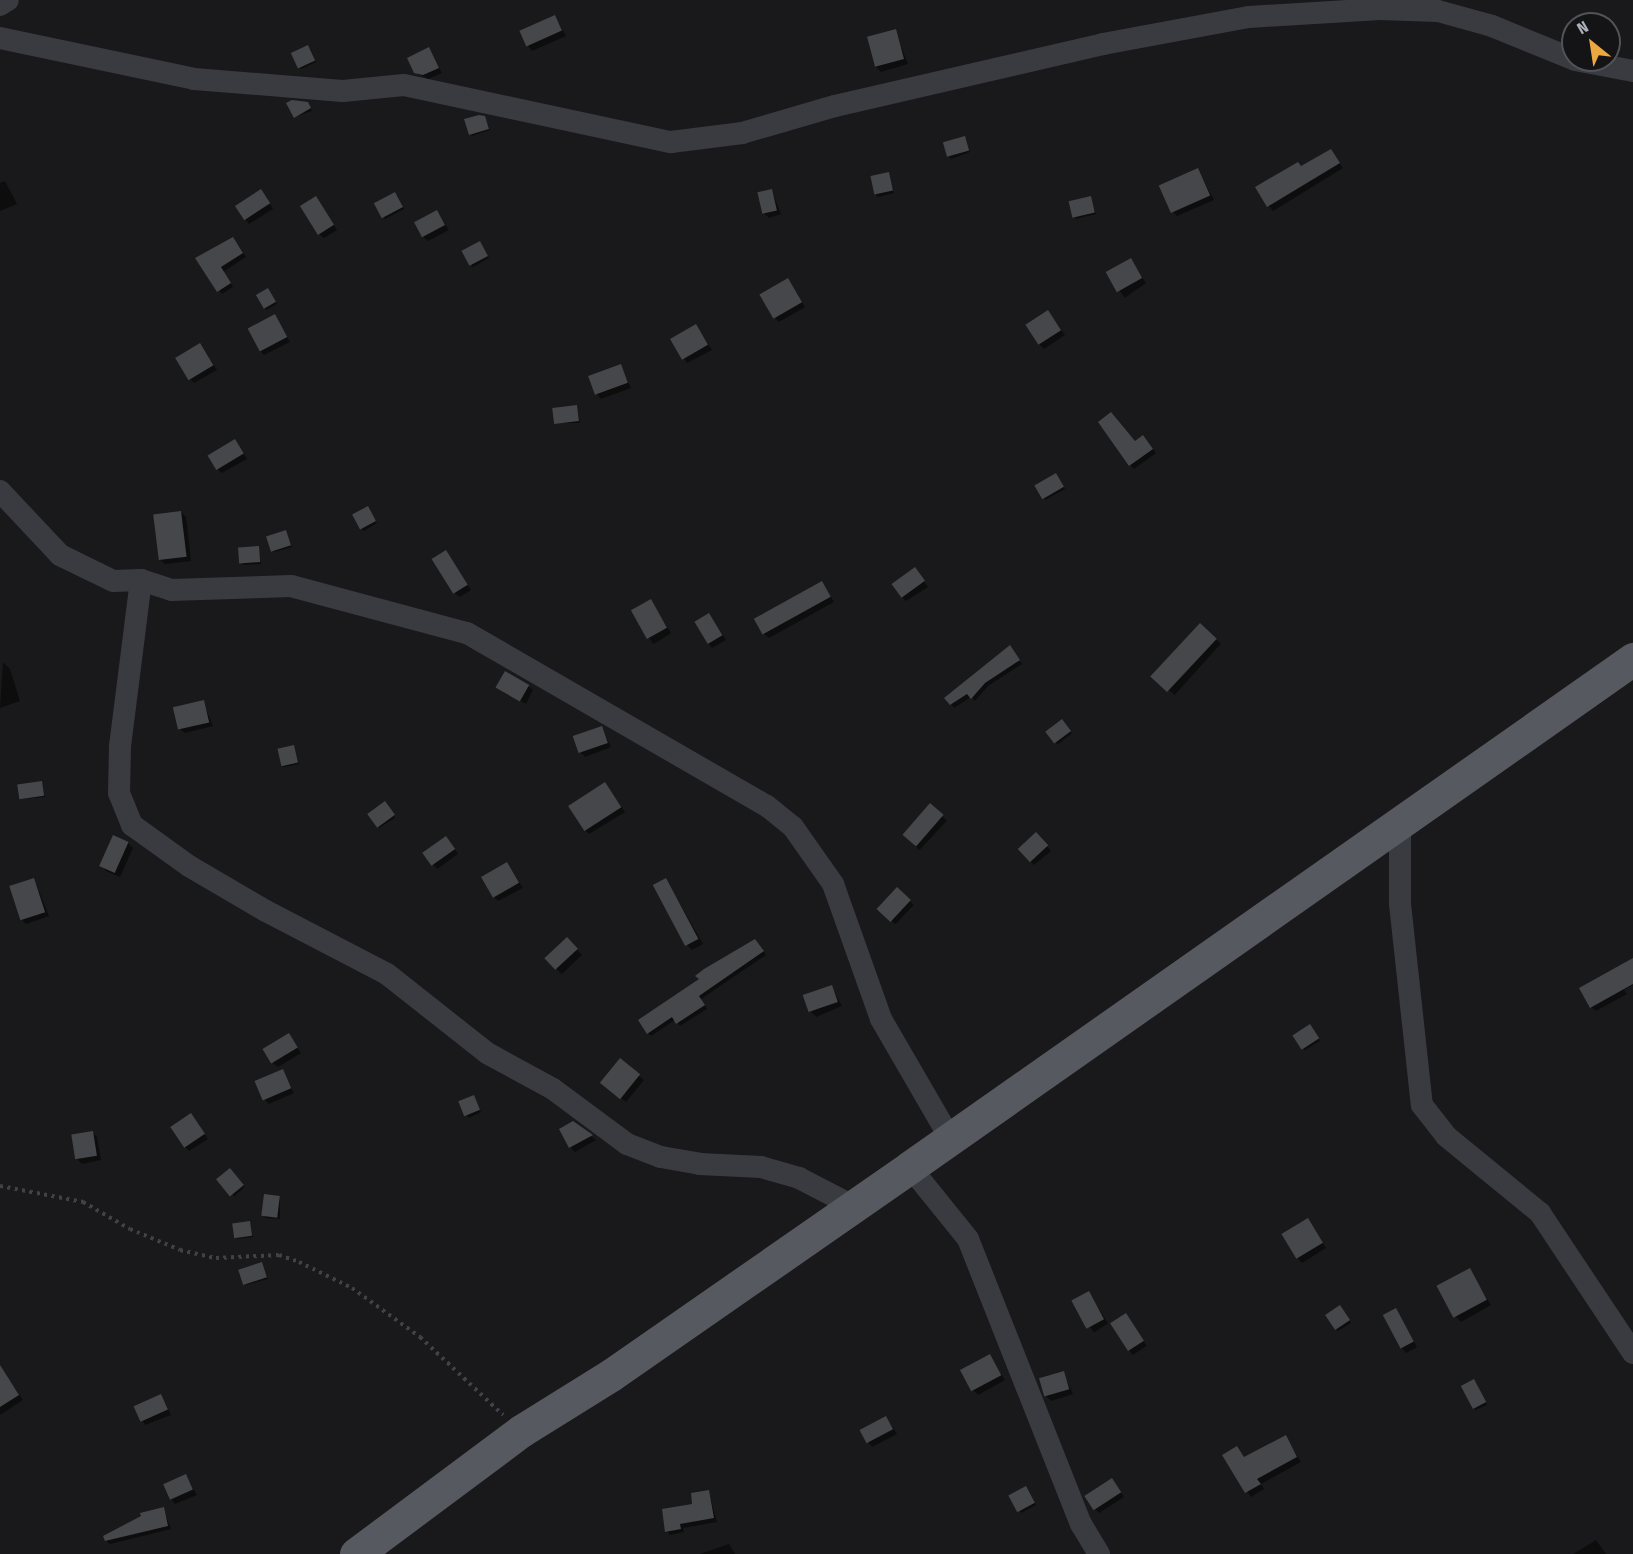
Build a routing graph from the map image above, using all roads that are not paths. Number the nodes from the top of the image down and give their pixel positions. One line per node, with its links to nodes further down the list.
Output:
1 (8, 0): 2 (street)
2 (0, 5)
3 (1435, 6): 4 (street); 5 (street)
4 (0, 38)
5 (1561, 55)
6 (0, 491): 7 (street)
7 (141, 580): 10 (street); 12 (street)
8 (1633, 659): 9 (main road)
9 (1400, 826): 10 (main road); 13 (street)
10 (950, 1138): 11 (main road)
11 (910, 1167): 12 (main road); 15 (street)
12 (853, 1206): 14 (main road)
13 (1631, 1345)
14 (356, 1554)
15 (1099, 1554)

